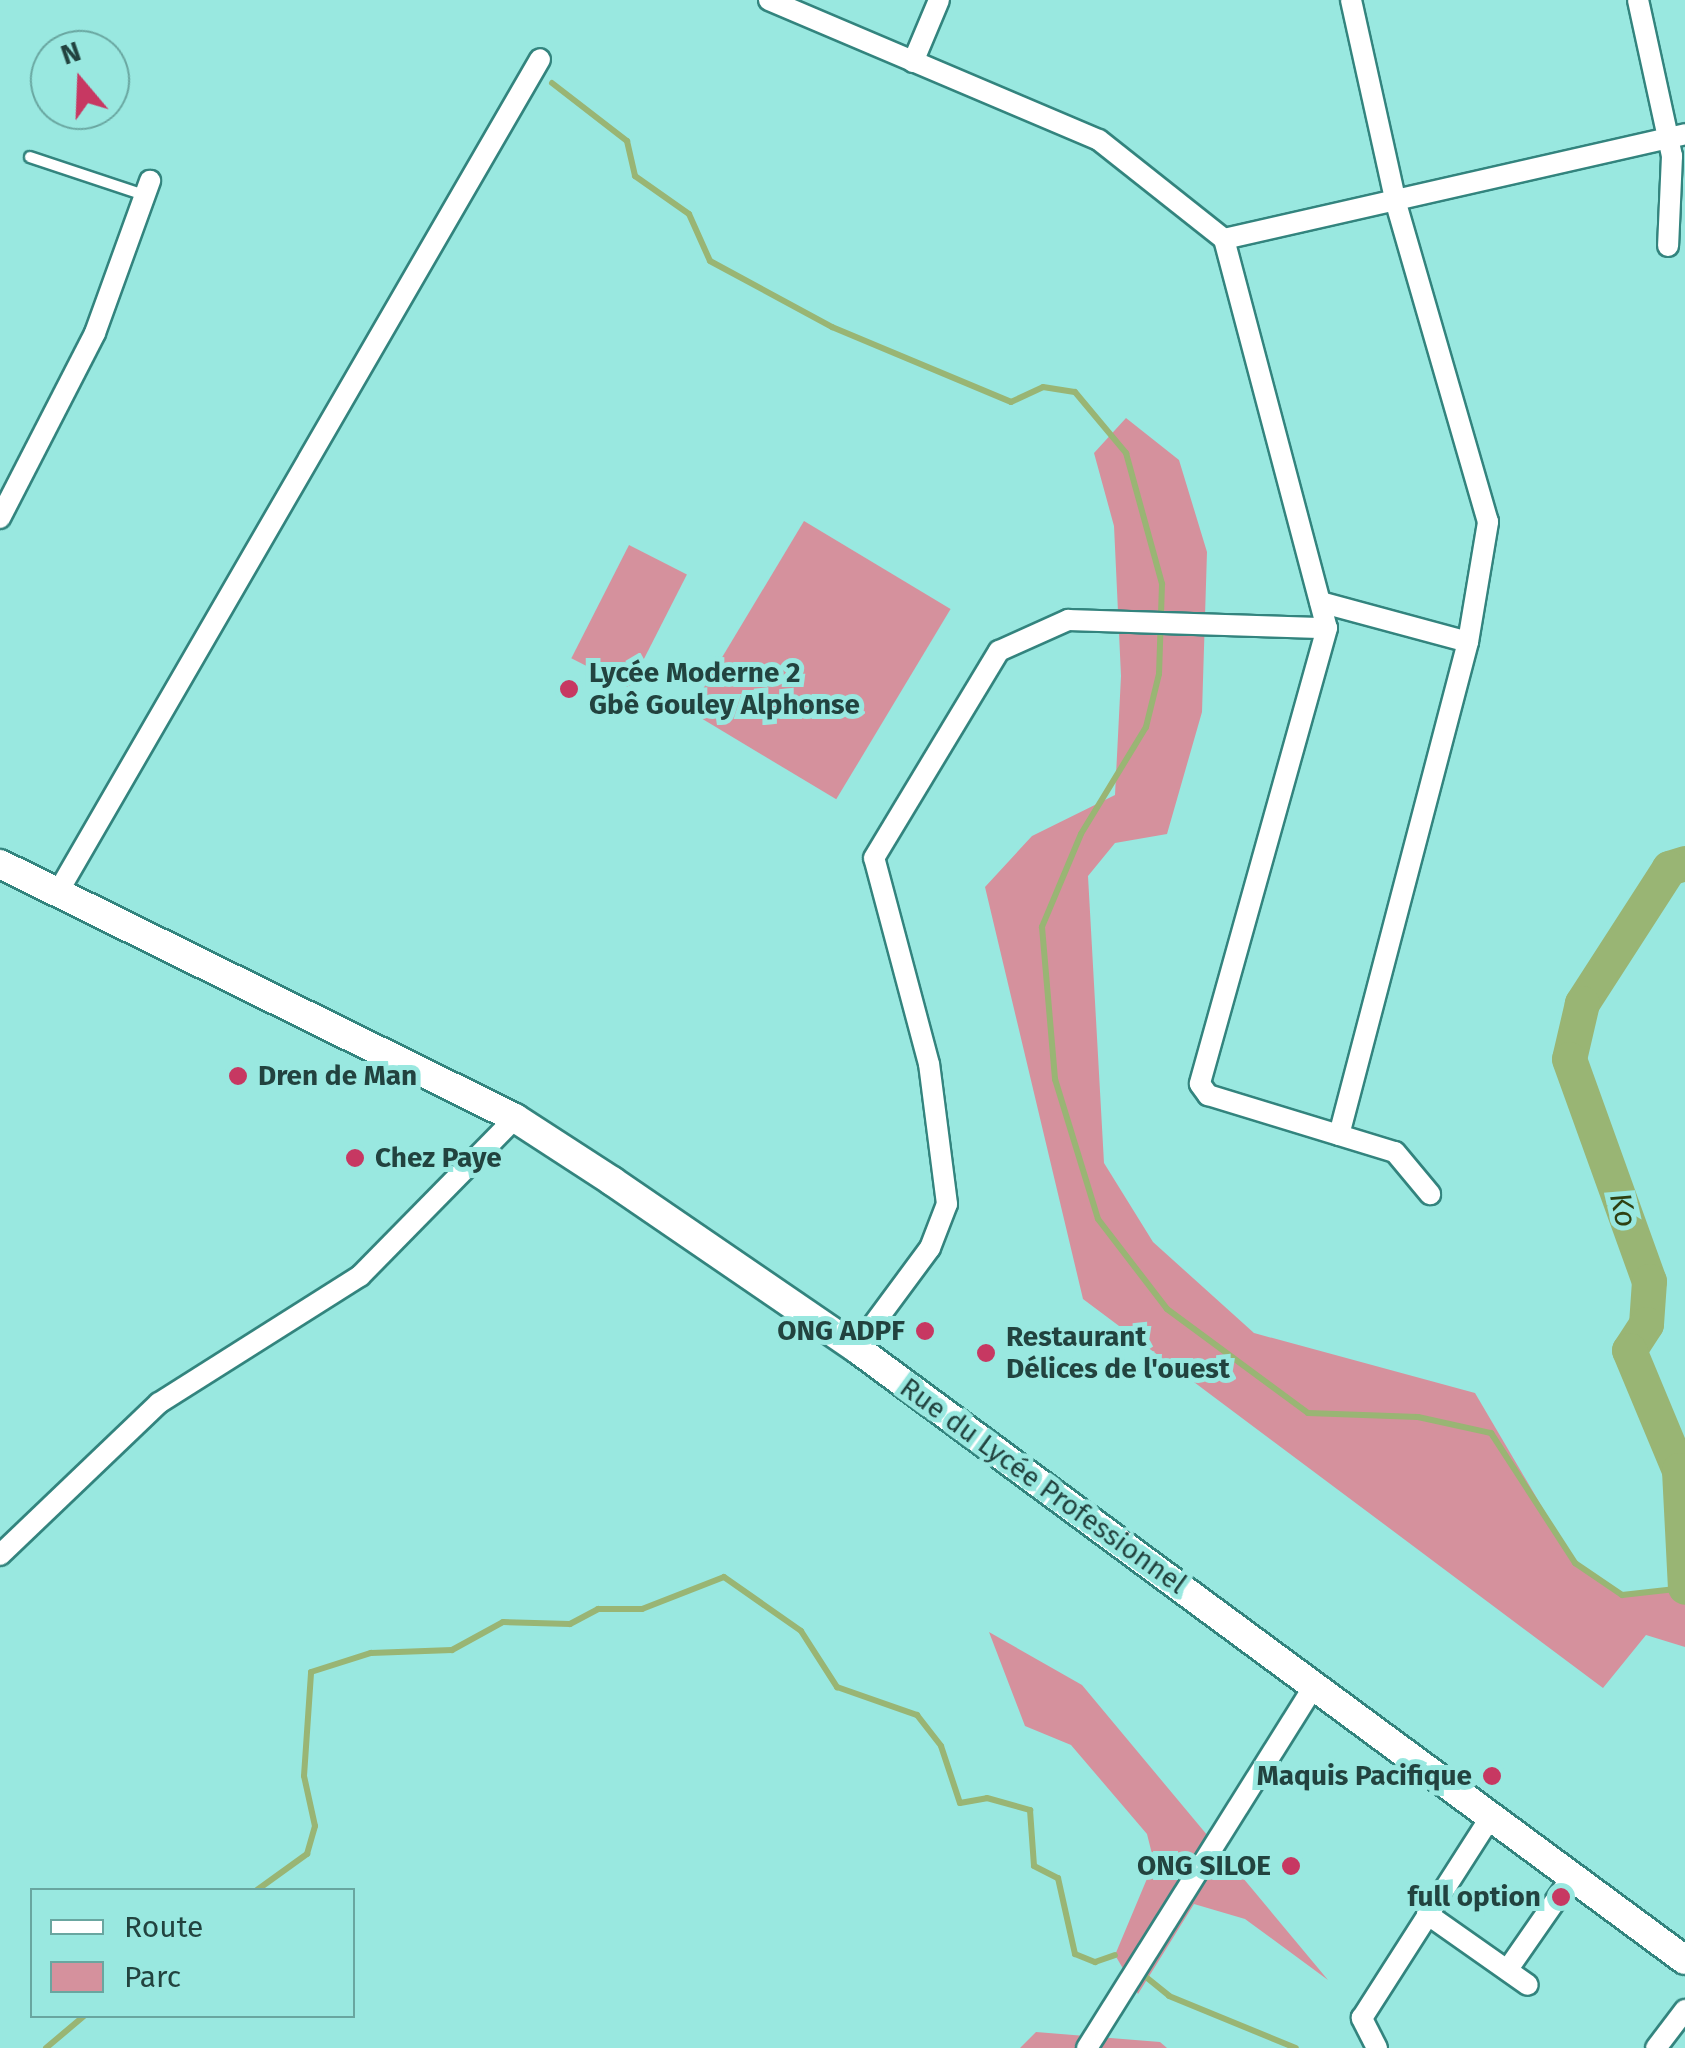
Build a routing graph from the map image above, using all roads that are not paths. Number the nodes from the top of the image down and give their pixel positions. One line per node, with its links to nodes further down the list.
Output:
1 (769, 0): 6 (street)
2 (939, 0): 6 (street)
3 (1351, 0): 10 (street)
4 (1638, 0): 7 (street)
5 (540, 59): 18 (street)
6 (913, 62): 11 (street)
7 (1676, 136): 10 (street); 12 (street)
8 (30, 157): 9 (lane)
9 (147, 188): 13 (street)
10 (1396, 203): 11 (street); 16 (street)
11 (1224, 239): 14 (street)
12 (1668, 246)
13 (0, 518)
14 (1320, 602): 15 (street); 16 (street)
15 (1327, 628): 20 (street); 22 (street)
16 (1468, 642): 20 (street)
17 (0, 864): 18 (main road, Rue du Lycée Professionnel)
18 (58, 892): 19 (main road, Rue du Lycée Professionnel)
19 (515, 1118): 22 (main road, Rue du Lycée Professionnel); 23 (street)
20 (1338, 1134): 21 (street)
21 (1430, 1194)
22 (856, 1348): 24 (main road, Rue du Lycée Professionnel)
23 (0, 1554)
24 (1314, 1686): 25 (main road, Rue du Lycée Professionnel); 32 (street)
25 (1490, 1818): 26 (main road, Rue du Lycée Professionnel); 27 (street)
26 (1572, 1877): 28 (main road, Rue du Lycée Professionnel); 29 (street)
27 (1427, 1914): 29 (street); 33 (street)
28 (1685, 1960)
29 (1508, 1969): 30 (street)
30 (1528, 1985)
31 (1685, 2010): 34 (street)
32 (1087, 2048)
33 (1377, 2048)
34 (1656, 2048)

